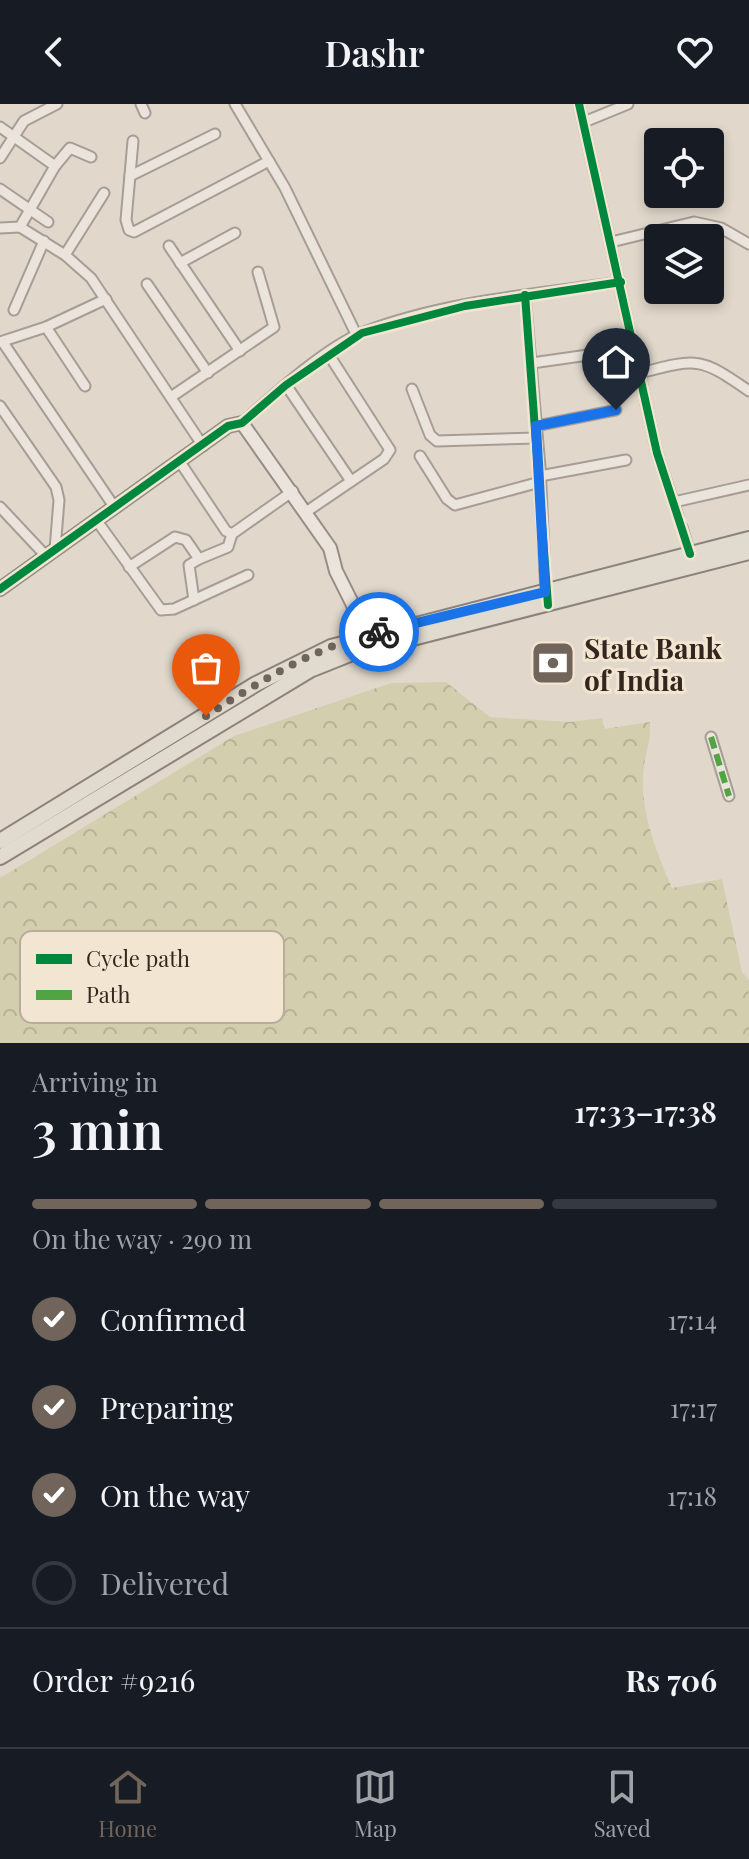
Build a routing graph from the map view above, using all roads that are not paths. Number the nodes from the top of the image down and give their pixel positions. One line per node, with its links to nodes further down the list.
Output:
1 (57, 104): 8 (street)
2 (235, 104): 12 (street)
3 (579, 104): 5 (street)
4 (628, 104): 5 (street)
5 (584, 122): 23 (street)
6 (0, 127): 8 (street)
7 (215, 134): 14 (street)
8 (14, 136): 11 (street); 13 (street)
9 (133, 141): 14 (street)
10 (91, 157): 13 (street)
11 (0, 158)
12 (269, 161): 14 (street); 35 (street)
13 (55, 166): 17 (street)
14 (130, 176)
15 (0, 189): 17 (street)
16 (104, 193): 26 (street)
17 (29, 208): 18 (street); 19 (street)
18 (48, 222)
19 (20, 227): 20 (street); 22 (street)
20 (0, 228)
21 (235, 233): 27 (street)
22 (44, 241): 26 (street); 33 (street)
23 (611, 242): 24 (street); 29 (street)
24 (749, 244)
25 (169, 246): 27 (street)
26 (65, 255): 32 (street)
27 (180, 263): 37 (street)
28 (258, 272): 37 (street)
29 (621, 282): 31 (street); 42 (street)
30 (147, 284): 41 (street)
31 (525, 295): 35 (street); 40 (street)
32 (106, 299): 34 (street); 47 (street)
33 (14, 310)
34 (46, 327): 36 (street); 44 (street)
35 (357, 336): 39 (street)
36 (2, 343): 63 (street)
37 (240, 351): 41 (street)
38 (609, 352): 40 (street)
39 (329, 355): 43 (street); 58 (street)
40 (532, 363): 51 (street)
41 (208, 373): 47 (street)
42 (640, 373): 46 (street); 61 (street)
43 (286, 385): 50 (street); 58 (street)
44 (85, 386)
45 (412, 389): 52 (street)
46 (749, 391)
47 (171, 397): 53 (street)
48 (0, 406): 71 (street)
49 (616, 410): 51 (street)
50 (242, 423): 53 (street); 60 (street)
51 (536, 426): 52 (street)
52 (537, 438): 57 (street)
53 (203, 446): 56 (street)
54 (420, 456): 57 (street)
55 (626, 460): 57 (street)
56 (180, 462): 63 (street); 68 (street)
57 (540, 479): 77 (street)
58 (351, 481): 64 (street)
59 (749, 485): 61 (street)
60 (293, 491): 64 (street); 68 (street)
61 (674, 502): 65 (street)
62 (0, 507): 71 (street)
63 (115, 508): 66 (street)
64 (306, 512): 79 (street)
65 (678, 516)
66 (97, 521): 71 (street); 74 (street)
67 (682, 527): 72 (street)
68 (232, 534): 73 (street)
69 (749, 539): 72 (main road)
70 (749, 552): 77 (main road)
71 (50, 553): 76 (street)
72 (690, 554): 77 (main road)
73 (199, 559): 74 (street); 78 (street)
74 (129, 567): 78 (street)
75 (248, 575): 78 (street)
76 (0, 589)
77 (546, 598): 79 (main road); 83 (main road)
78 (194, 600)
79 (368, 635): 82 (main road)
80 (711, 737): 81 (street)
81 (729, 796)
82 (0, 841)
83 (0, 857)

